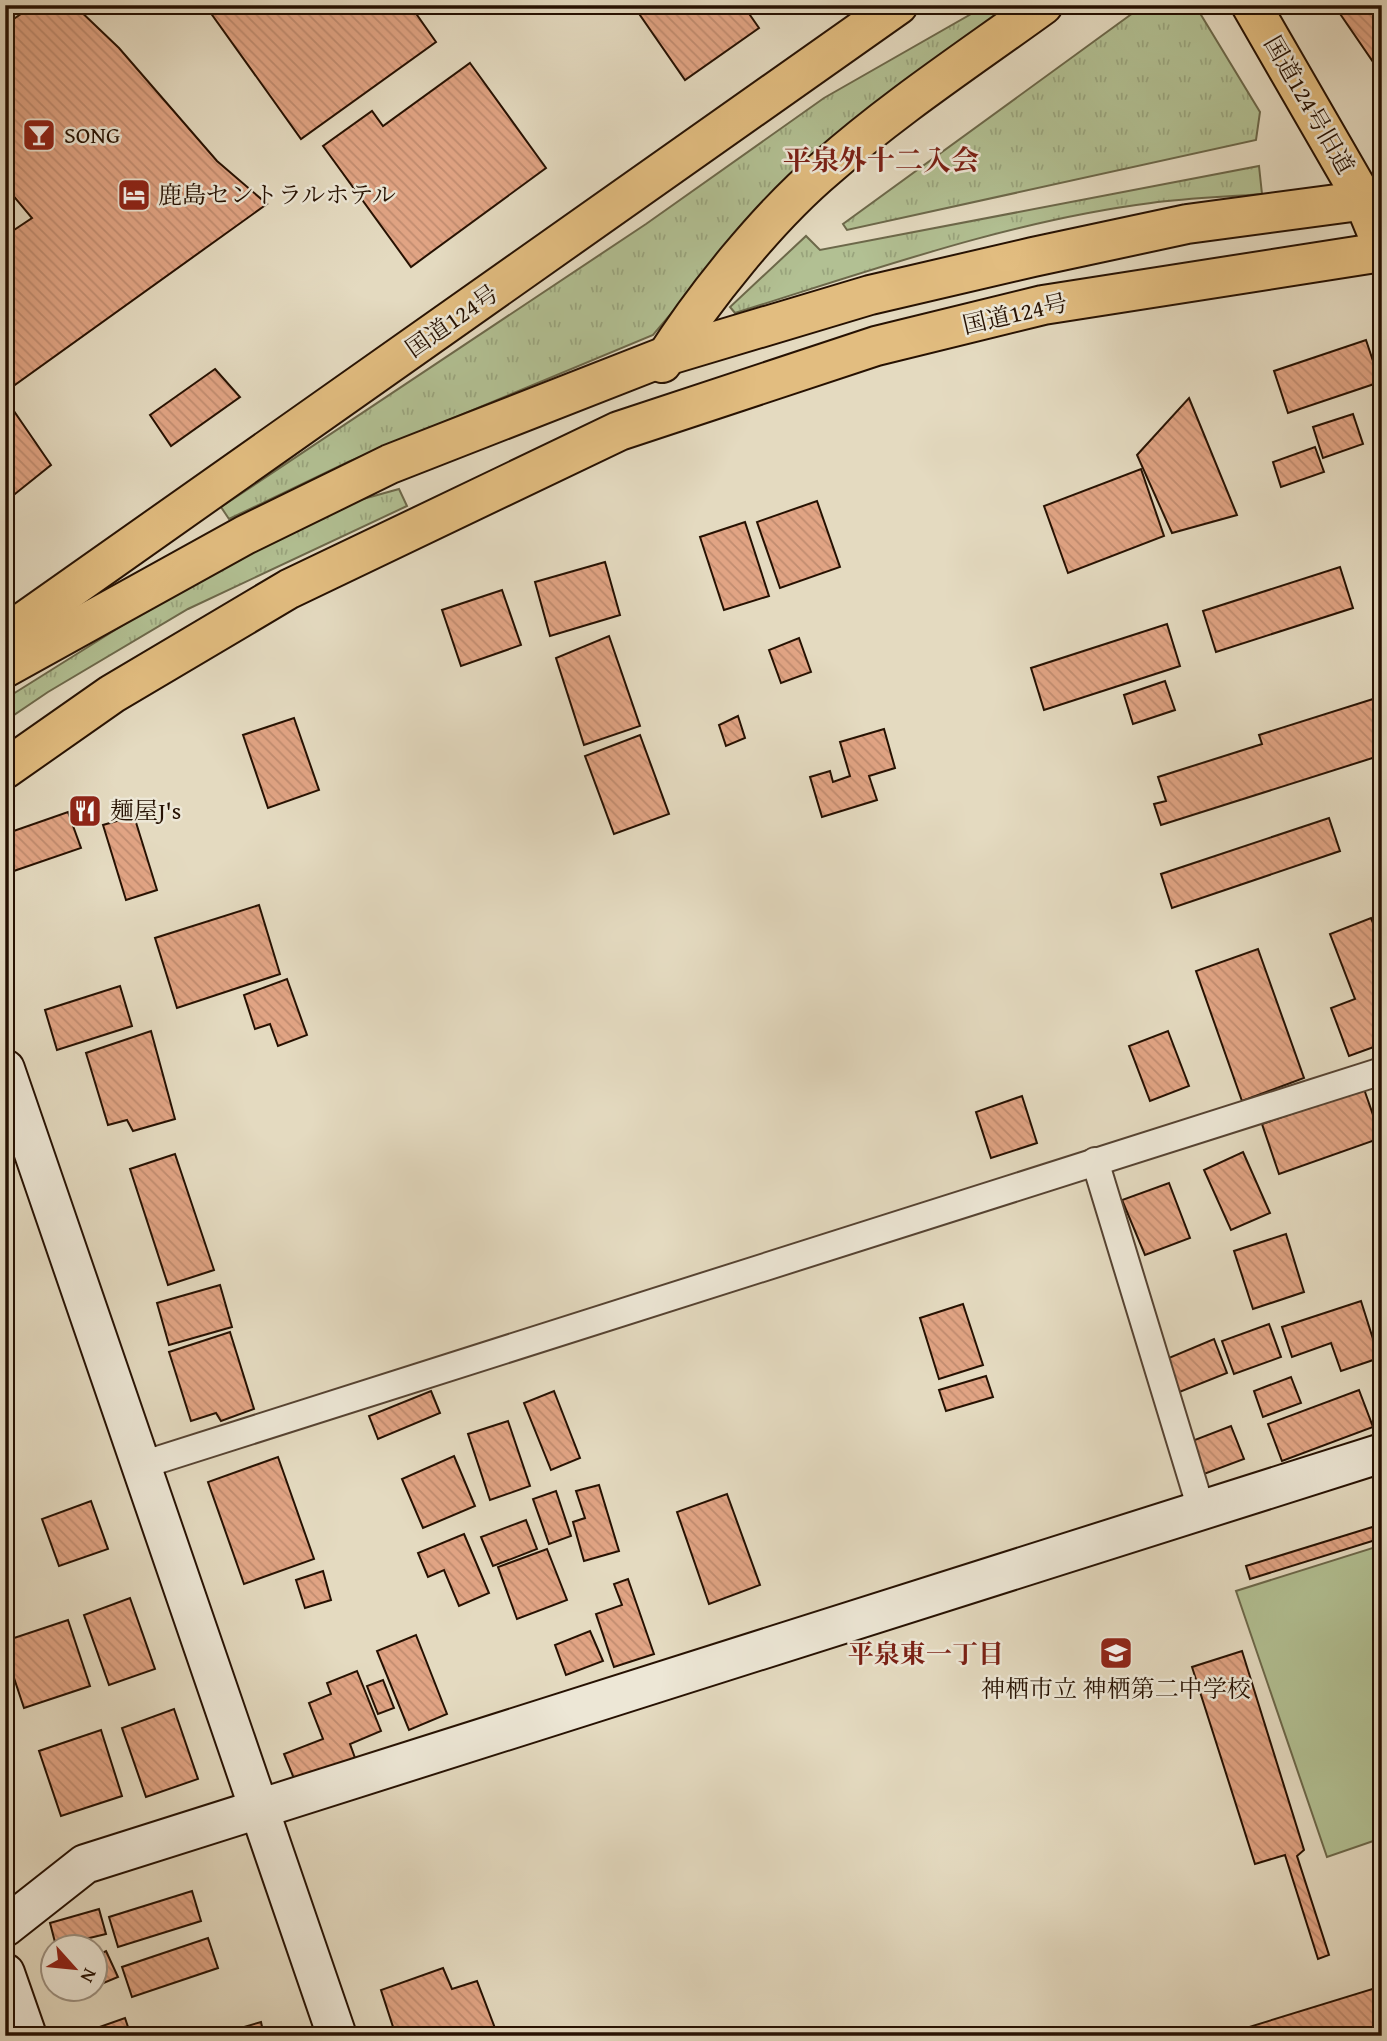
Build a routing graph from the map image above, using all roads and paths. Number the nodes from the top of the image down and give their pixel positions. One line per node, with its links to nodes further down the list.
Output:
1 (898, 5): 9 (highway, 国道124号)
2 (1043, 5): 7 (highway)
3 (1251, 5): 4 (highway, 国道124号旧道)
4 (1372, 198): 5 (highway, 国道124号旧道); 7 (highway, 国道124号)
5 (1382, 245)
6 (1382, 253): 8 (highway, 国道124号)
7 (666, 356): 8 (highway); 10 (highway, 国道124号)
8 (619, 431): 11 (highway, 国道124号)
9 (5, 635)
10 (5, 668)
11 (5, 769)
12 (5, 1069): 16 (street)
13 (1382, 1071): 14 (street)
14 (1095, 1161): 16 (street); 17 (street)
15 (1382, 1454): 17 (street)
16 (142, 1465): 18 (street)
17 (1201, 1509): 18 (street)
18 (258, 1809): 19 (street); 22 (street)
19 (5, 1927)
20 (5, 1973): 21 (street)
21 (27, 2036)
22 (337, 2036)

